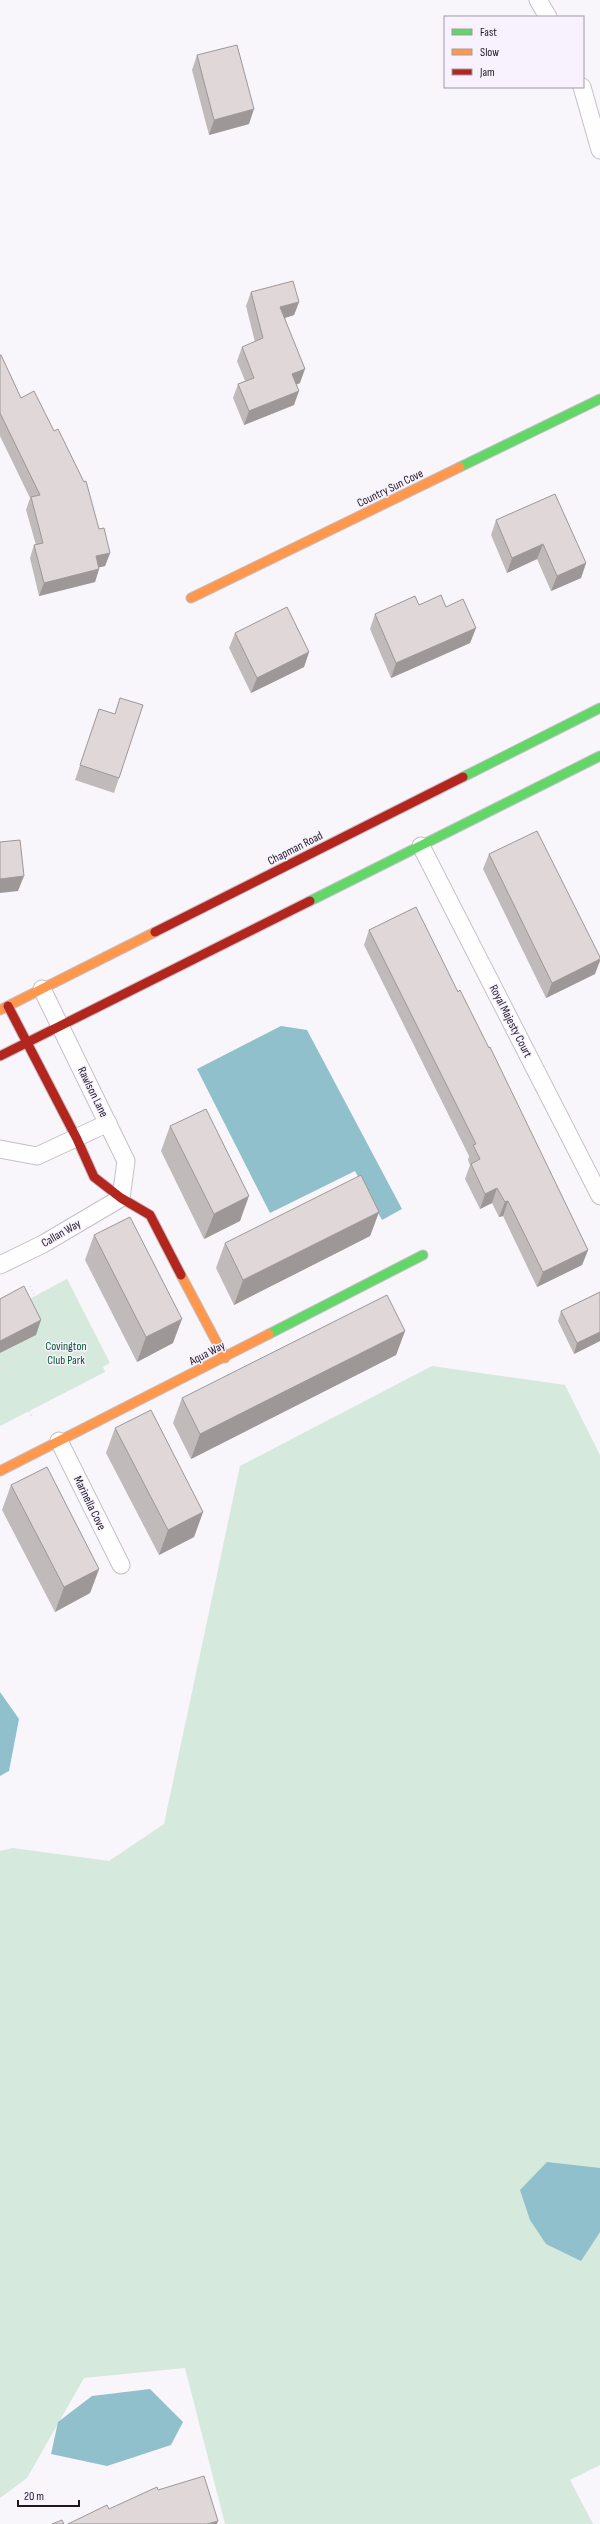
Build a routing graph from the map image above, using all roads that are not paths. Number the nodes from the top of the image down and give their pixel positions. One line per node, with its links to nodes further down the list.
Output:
1 (538, 0): 2 (street)
2 (547, 16)
3 (582, 88): 4 (street)
4 (600, 150)
5 (600, 400): 6 (street, Country Sun Cove)
6 (191, 598)
7 (600, 708): 10 (street, Chapman Road)
8 (600, 756): 9 (street)
9 (421, 846): 12 (street); 18 (street, Royal Majesty Court)
10 (42, 989): 11 (street, Chapman Road); 12 (street, Rawlson Lane)
11 (4, 1008): 13 (street)
12 (61, 1026): 13 (street); 15 (street, Rawlson Lane)
13 (27, 1042): 14 (street); 16 (street)
14 (0, 1056)
15 (108, 1123): 16 (street); 19 (street, Rawlson Lane)
16 (77, 1139): 17 (street); 19 (street)
17 (0, 1149)
18 (600, 1196)
19 (121, 1198): 21 (street, Callan Way); 22 (street)
20 (423, 1255): 22 (street, Aqua Way)
21 (0, 1266)
22 (225, 1358): 23 (street, Aqua Way)
23 (59, 1441): 24 (street, Aqua Way); 25 (street, Marinella Cove)
24 (0, 1471)
25 (121, 1566)

